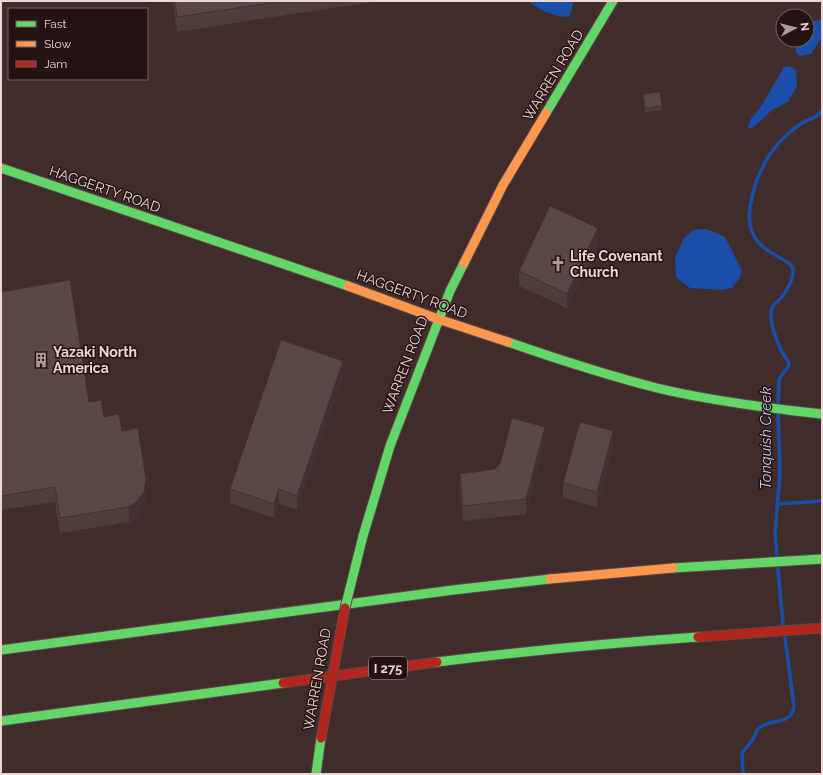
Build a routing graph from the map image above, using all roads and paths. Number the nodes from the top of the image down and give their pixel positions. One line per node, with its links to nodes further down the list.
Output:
1 (613, 1): 3 (main road, WARREN ROAD)
2 (1, 168): 3 (main road, HAGGERTY ROAD)
3 (438, 319): 4 (main road, HAGGERTY ROAD); 9 (main road, WARREN ROAD, bridge)
4 (822, 414)
5 (822, 559): 7 (main road)
6 (822, 628): 8 (main road, I 275)
7 (1, 650)
8 (1, 720)
9 (316, 774)

